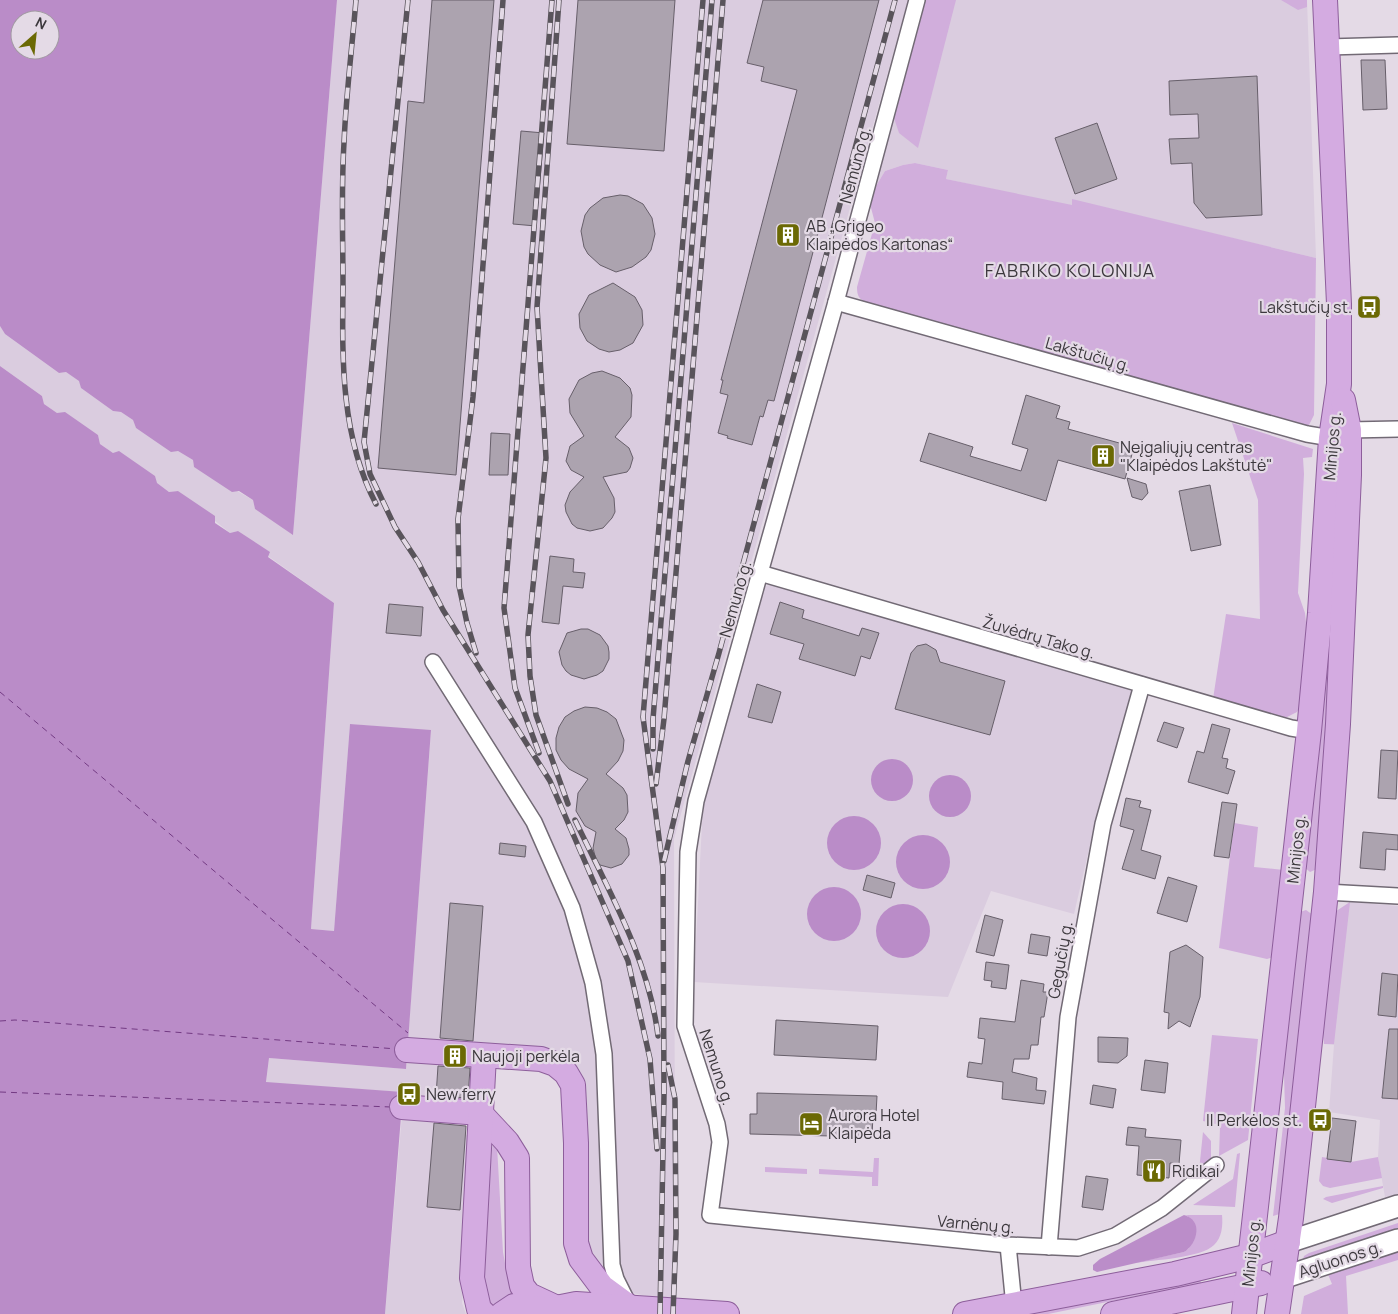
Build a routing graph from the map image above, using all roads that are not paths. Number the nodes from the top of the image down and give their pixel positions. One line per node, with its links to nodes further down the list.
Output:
1 (917, 0): 5 (street, Nemuno g.)
2 (1325, 0): 4 (main road, Minijos g.)
3 (1398, 45): 4 (street)
4 (1328, 47): 7 (main road, Minijos g.)
5 (836, 302): 7 (street, Lakštučių g.); 8 (street, Nemuno g.)
6 (1398, 429): 7 (street, Lakštučių g.)
7 (1340, 434): 11 (main road, Minijos g.); 13 (main road, Minijos g.)
8 (760, 573): 10 (street, Žuvėdrų Tako g.); 21 (street, Nemuno g.)
9 (433, 662): 30 (street)
10 (1142, 685): 11 (street, Žuvėdrų Tako g.); 25 (street, Gegučių g.)
11 (1309, 731): 12 (main road, Minijos g.)
12 (1292, 888): 13 (main road); 26 (main road, Minijos g.)
13 (1326, 892): 14 (street); 23 (main road, Minijos g.)
14 (1398, 896)
15 (407, 1050): 16 (main road)
16 (484, 1056): 18 (main road); 30 (main road)
17 (402, 1107): 18 (main road)
18 (480, 1113): 29 (main road); 32 (main road)
19 (1216, 1166): 25 (street, Varnėnų g.)
20 (1398, 1206): 23 (main road, Agluonos g.)
21 (710, 1215): 24 (street, Varnėnų g.)
22 (1398, 1240): 27 (main road, Agluonos g.)
23 (1288, 1242): 26 (main road); 27 (main road, Minijos g.)
24 (1008, 1245): 25 (street, Varnėnų g.); 31 (street)
25 (1049, 1247)
26 (1250, 1256): 28 (main road, Minijos g.); 31 (main road)
27 (1282, 1278): 28 (main road); 38 (main road, Minijos g.)
28 (1247, 1287): 36 (main road); 37 (main road, Minijos g.)
29 (557, 1308): 30 (main road); 33 (main road)
30 (632, 1309): 34 (main road)
31 (1015, 1310): 35 (main road)
32 (484, 1314)
33 (502, 1314)
34 (727, 1314)
35 (965, 1314)
36 (1113, 1314)
37 (1244, 1314)
38 (1277, 1314)

